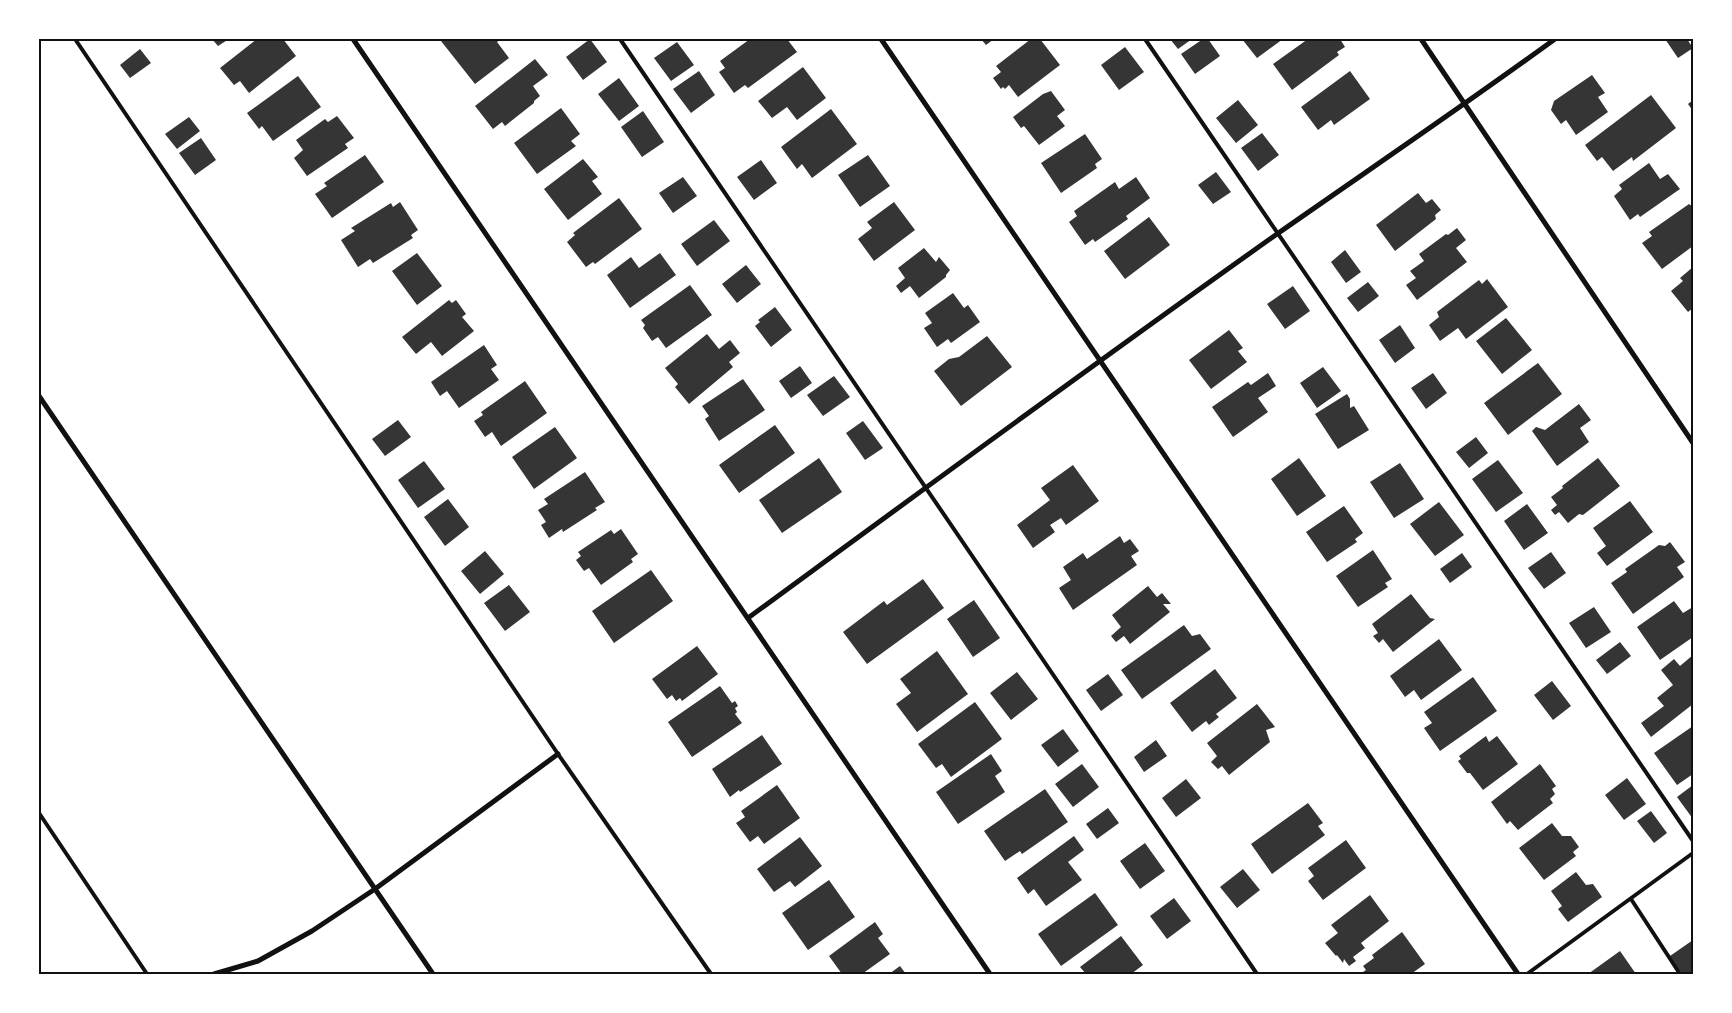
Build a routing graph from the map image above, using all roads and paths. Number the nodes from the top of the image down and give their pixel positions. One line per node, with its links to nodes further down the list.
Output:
1 (74, 39): 15 (lane)
2 (353, 39): 14 (street)
3 (620, 39): 13 (lane)
4 (881, 39): 10 (street)
5 (1145, 39): 9 (lane)
6 (1421, 39): 8 (street)
7 (1554, 39): 8 (street)
8 (1465, 105): 9 (street); 12 (street)
9 (1278, 233): 10 (street); 17 (lane)
10 (1100, 361): 13 (street); 27 (street)
11 (39, 396): 19 (street)
12 (1693, 442)
13 (925, 488): 14 (street); 26 (lane)
14 (748, 618): 25 (street)
15 (558, 754): 19 (street); 24 (lane)
16 (39, 813): 21 (lane)
17 (1693, 841)
18 (1693, 853): 20 (lane)
19 (375, 889): 22 (street); 23 (street)
20 (1631, 899): 28 (lane); 29 (lane)
21 (147, 974)
22 (214, 974)
23 (433, 974)
24 (712, 974)
25 (990, 974)
26 (1257, 974)
27 (1518, 974)
28 (1527, 974)
29 (1680, 974)

